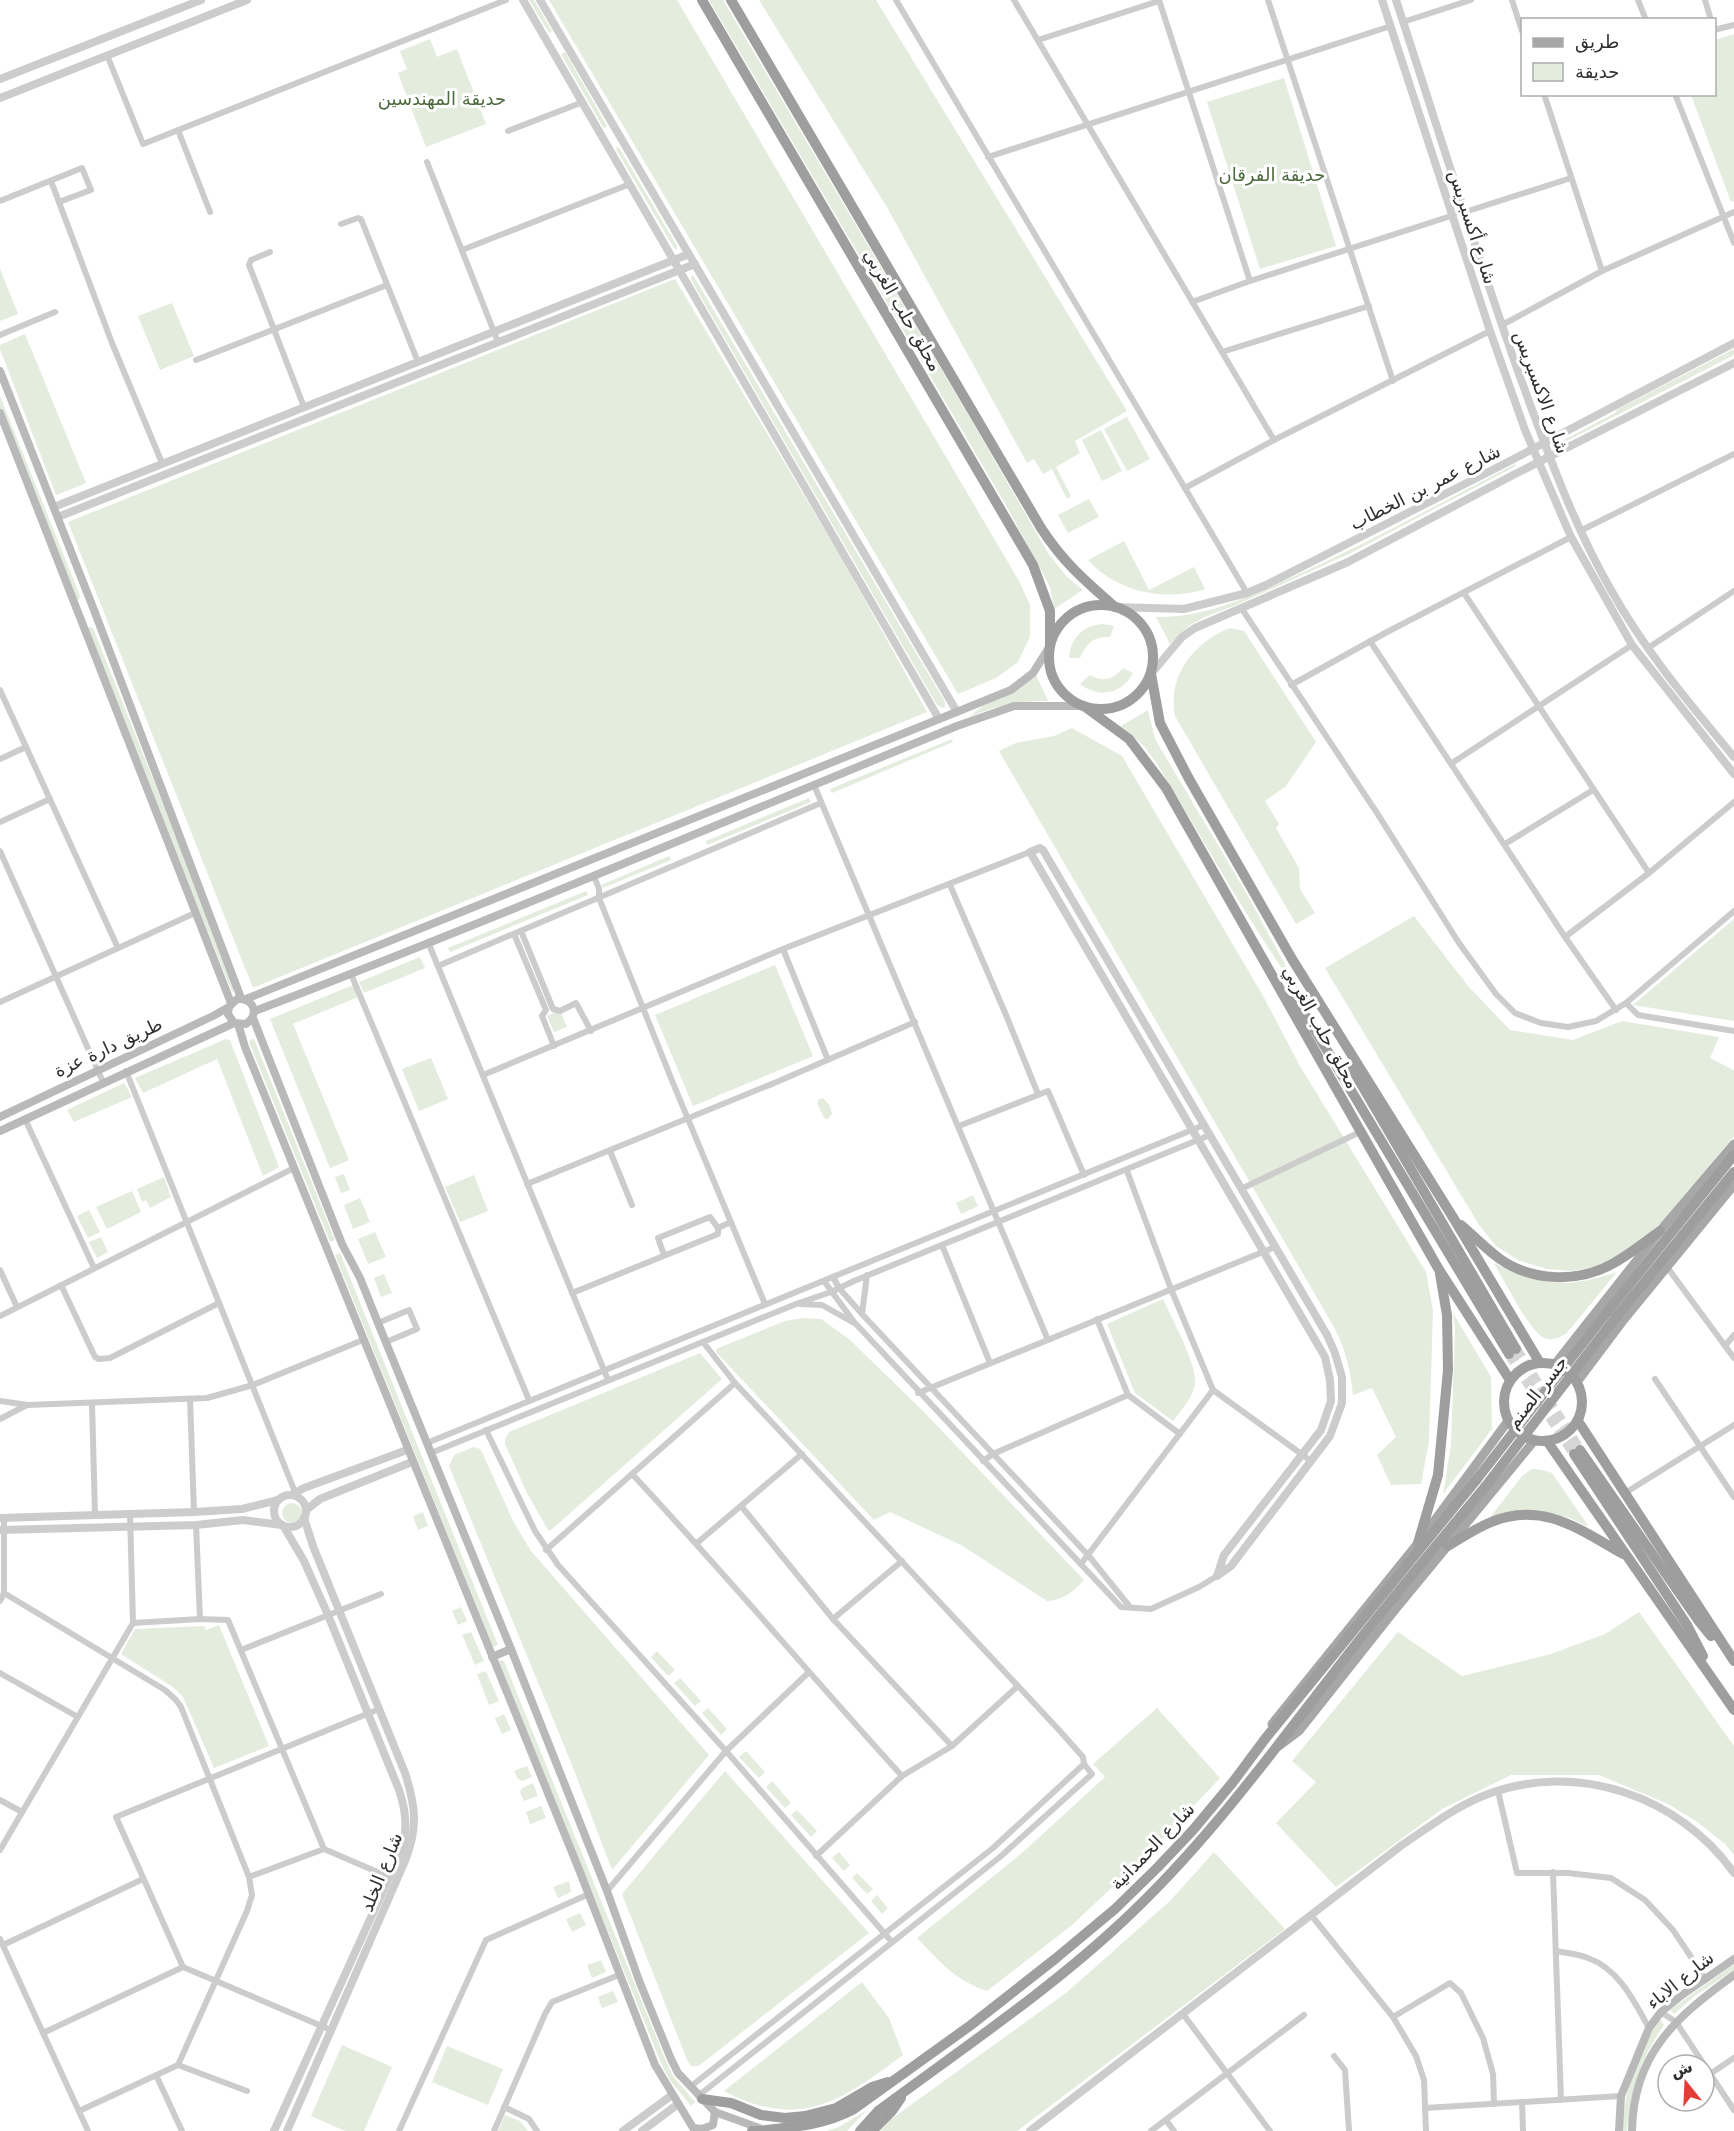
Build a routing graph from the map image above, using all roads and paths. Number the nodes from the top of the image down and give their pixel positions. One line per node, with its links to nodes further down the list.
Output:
1 (201, 0): 30 (street)
2 (246, 0): 28 (street)
3 (506, 0): 37 (street)
4 (524, 0): 27 (street)
5 (540, 0): 26 (street)
6 (702, 0): 107 (highway, محلق حلب الغربي)
7 (731, 0): 101 (highway, محلق حلب الغربي)
8 (896, 0): 41 (street)
9 (1014, 0): 25 (street)
10 (1268, 0): 29 (street)
11 (1382, 0): 22 (street, شارع أكسبريس)
12 (1396, 0): 20 (street, شارع الاكسبريس)
13 (1471, 0): 20 (street)
14 (1512, 0): 23 (street)
15 (1638, 0): 18 (street)
16 (1705, 0): 19 (street)
17 (1159, 1): 25 (street); 31 (street)
18 (1645, 18)
19 (1710, 18)
20 (1403, 22): 49 (street, شارع الاكسبريس)
21 (1734, 25): 24 (street)
22 (1391, 26): 29 (street); 51 (street, شارع أكسبريس)
23 (1521, 28)
24 (1716, 30)
25 (1038, 40): 36 (street)
26 (567, 45): 27 (street); 39 (street)
27 (553, 52): 35 (street)
28 (107, 55): 34 (street); 37 (street)
29 (1287, 60): 31 (street); 55 (street)
30 (0, 79)
31 (1189, 92): 36 (street); 63 (street)
32 (1545, 96): 43 (street)
33 (1676, 96): 52 (street)
34 (0, 98)
35 (583, 102): 38 (street); 40 (street)
36 (1088, 124): 41 (street); 65 (street)
37 (178, 130): 48 (street)
38 (508, 131)
39 (620, 137): 40 (street); 58 (street)
40 (606, 144): 45 (street)
41 (988, 156): 93 (street)
42 (428, 162): 56 (street)
43 (1571, 178): 49 (street); 62 (street)
44 (51, 181): 46 (street); 47 (street); 47 (street)
45 (630, 184): 56 (street); 59 (street)
46 (0, 201)
47 (59, 202): 90 (street)
48 (210, 212)
49 (1465, 212): 68 (street, شارع الاكسبريس)
50 (1734, 212): 52 (street)
51 (1454, 215): 55 (street); 70 (street, شارع أكسبريس)
52 (1724, 216): 54 (street); 62 (street)
53 (341, 224): 64 (street)
54 (1734, 243)
55 (1351, 249): 63 (street); 66 (street)
56 (462, 250): 71 (street)
57 (270, 252): 69 (street)
58 (689, 254): 59 (street); 60 (street)
59 (674, 260): 61 (street); 71 (street)
60 (695, 264): 61 (street); 114 (street)
61 (680, 270): 73 (street); 115 (street)
62 (1602, 271): 68 (street)
63 (1250, 281): 65 (street)
64 (387, 285): 69 (street); 77 (street)
65 (1192, 302): 75 (street)
66 (1369, 306): 75 (street); 81 (street)
67 (55, 312): 72 (street)
68 (1502, 325): 86 (street, شارع الاكسبريس)
69 (274, 330): 76 (street); 82 (street)
70 (1491, 331): 81 (street); 87 (street, شارع أكسبريس)
71 (494, 332): 73 (street); 77 (street)
72 (0, 335)
73 (498, 342): 80 (street)
74 (1734, 344): 86 (street, شارع عمر بن الخطاب)
75 (1222, 352): 85 (street)
76 (196, 360)
77 (418, 362): 80 (street); 82 (street)
78 (1734, 363): 89 (street, شارع عمر بن الخطاب)
79 (0, 371): 94 (main road)
80 (422, 372): 84 (street)
81 (1393, 381): 85 (street)
82 (304, 407): 84 (street); 90 (street)
83 (0, 413): 104 (main road)
84 (308, 418): 92 (street)
85 (1274, 440): 93 (street)
86 (1544, 443): 87 (street, شارع عمر بن الخطاب); 89 (street, شارع الاكسبريس)
87 (1532, 449): 91 (street, شارع أكسبريس); 100 (street, شارع عمر بن الخطاب)
88 (1734, 454): 96 (street)
89 (1549, 457): 91 (street, شارع عمر بن الخطاب); 96 (street, شارع الاكسبريس)
90 (162, 463): 92 (street); 94 (street)
91 (1538, 463): 97 (street, شارع أكسبريس); 102 (street, شارع عمر بن الخطاب)
92 (167, 474): 95 (street)
93 (1185, 488): 100 (street)
94 (54, 507): 95 (main road)
95 (58, 517): 103 (main road)
96 (1580, 531): 108 (street, شارع الاكسبريس)
97 (1571, 537): 99 (street); 106 (street, شارع أكسبريس)
98 (1734, 591): 108 (street)
99 (1464, 592): 105 (street); 113 (street)
100 (1247, 593): 101 (street, شارع عمر بن الخطاب)
101 (1115, 607): 107 (highway); 109 (highway)
102 (1242, 609): 109 (street, شارع عمر بن الخطاب); 110 (street)
103 (94, 610): 104 (main road); 147 (main road)
104 (80, 616): 135 (main road)
105 (1370, 641): 110 (street); 119 (street)
106 (1632, 645): 113 (street); 120 (street, شارع أكسبريس)
107 (1050, 646): 112 (highway); 114 (main road)
108 (1648, 648): 117 (street, شارع الاكسبريس)
109 (1151, 674): 112 (highway); 142 (highway, محلق حلب الغربي)
110 (1291, 685): 152 (street)
111 (0, 690): 116 (street)
112 (1084, 706): 121 (main road); 144 (highway, محلق حلب الغربي)
113 (1540, 707): 119 (street); 122 (street)
114 (957, 712): 115 (main road)
115 (939, 720): 147 (main road)
116 (26, 747): 118 (street); 123 (street)
117 (1734, 758)
118 (0, 759)
119 (1452, 763): 127 (street)
120 (1734, 774)
121 (814, 785): 125 (street); 131 (main road)
122 (1593, 790): 127 (street); 130 (street)
123 (50, 799): 126 (street); 140 (street)
124 (1734, 802): 130 (street)
125 (821, 804): 133 (street); 136 (street)
126 (0, 822)
127 (1505, 844): 138 (street)
128 (0, 850): 146 (street)
129 (1030, 852): 132 (street); 168 (street); 170 (street)
130 (1649, 873): 138 (street)
131 (594, 876): 133 (street); 139 (main road)
132 (950, 885): 136 (street); 164 (street)
133 (598, 898): 137 (street); 151 (street)
134 (1734, 911): 149 (street)
135 (195, 913): 140 (street); 150 (main road)
136 (870, 915): 141 (street); 154 (street)
137 (517, 932): 143 (street); 157 (street); 158 (street)
138 (1565, 937): 152 (street)
139 (428, 942): 143 (street); 145 (main road)
140 (118, 948): 146 (street)
141 (783, 949): 151 (street); 159 (street)
142 (1292, 959): 144 (highway); 186 (highway, محلق حلب الغربي)
143 (438, 966): 162 (street)
144 (1271, 970): 172 (highway, محلق حلب الغربي)
145 (351, 974): 153 (main road); 242 (street)
146 (57, 976): 148 (street); 160 (street)
147 (244, 999): 150 (main road); 153 (main road)
148 (0, 1002)
149 (1626, 1004): 152 (street); 156 (street)
150 (230, 1005): 155 (main road); 160 (main road, طريق دارة عزة)
151 (644, 1009): 157 (street); 167 (street)
152 (1616, 1010)
153 (254, 1014): 155 (main road); 192 (main road)
154 (915, 1022): 159 (street); 169 (street)
155 (236, 1024): 161 (main road); 177 (main road)
156 (1734, 1030)
157 (591, 1031): 158 (street)
158 (554, 1046): 162 (street)
159 (828, 1060): 167 (street)
160 (98, 1070): 163 (street); 165 (main road, طريق دارة عزة)
161 (126, 1071): 163 (main road); 187 (street)
162 (483, 1075): 181 (street)
163 (103, 1082): 166 (main road)
164 (1038, 1094): 169 (street); 180 (street)
165 (0, 1117)
166 (25, 1119): 171 (main road); 198 (street)
167 (688, 1119): 175 (street); 188 (street)
168 (1204, 1125): 170 (street); 173 (street)
169 (959, 1126): 185 (street)
170 (1193, 1130): 174 (street); 180 (street)
171 (0, 1131)
172 (1360, 1132): 183 (street); 199 (highway, محلق حلب الغربي)
173 (1210, 1135): 174 (street); 183 (street)
174 (1199, 1141): 178 (street); 196 (street)
175 (610, 1151): 181 (street); 184 (street)
176 (1732, 1151): 191 (main road); 215 (highway)
177 (294, 1168): 187 (street); 195 (main road)
178 (1127, 1171): 189 (street); 207 (street)
179 (1734, 1172): 215 (highway)
180 (1084, 1175): 185 (street)
181 (527, 1184): 209 (street)
182 (1734, 1185): 200 (main road)
183 (1241, 1189): 194 (street)
184 (632, 1205)
185 (994, 1212): 189 (street); 203 (street)
186 (1454, 1219): 191 (highway); 228 (highway, محلق حلب الغربي)
187 (186, 1222): 198 (street); 210 (street)
188 (731, 1222): 190 (street); 211 (street)
189 (998, 1223): 193 (street); 222 (street)
190 (718, 1228): 197 (street); 197 (street)
191 (1660, 1231): 229 (main road)
192 (342, 1244): 195 (main road); 218 (main road)
193 (942, 1245): 202 (street); 227 (street)
194 (1275, 1246): 196 (street); 262 (street)
195 (327, 1250): 221 (main road)
196 (1264, 1251): 207 (street); 260 (street)
197 (664, 1255): 209 (street)
198 (94, 1268): 205 (street)
199 (1438, 1268): 233 (highway, محلق حلب الغربي); 281 (highway)
200 (1667, 1268): 225 (street); 234 (main road)
201 (0, 1270): 213 (street)
202 (867, 1275): 206 (street); 214 (street)
203 (833, 1277): 204 (street); 206 (street)
204 (824, 1281): 208 (street); 211 (street)
205 (61, 1285): 210 (street); 213 (street)
206 (839, 1288): 208 (street); 214 (street)
207 (1171, 1289): 217 (street); 238 (street)
208 (831, 1292): 212 (street); 219 (street)
209 (572, 1293): 230 (street)
210 (219, 1303): 236 (street)
211 (765, 1304): 230 (street)
212 (796, 1304): 219 (street); 224 (street)
213 (17, 1307): 216 (street)
214 (862, 1314): 237 (street)
215 (1612, 1314): 265 (highway, جسر الصنم, bridge)
216 (0, 1316)
217 (1097, 1319): 222 (street); 240 (street)
218 (378, 1323): 223 (main road); 223 (street)
219 (856, 1324): 239 (street)
220 (1734, 1335): 225 (street)
221 (363, 1340): 236 (street); 256 (main road)
222 (1047, 1340): 227 (street)
223 (386, 1342): 254 (main road)
224 (703, 1342): 232 (street); 235 (street)
225 (1725, 1346): 226 (street)
226 (1734, 1358)
227 (990, 1363): 237 (street)
228 (1540, 1363): 229 (highway); 233 (highway)
229 (1555, 1364): 234 (highway)
230 (604, 1370): 232 (street); 242 (street)
231 (1655, 1379): 255 (street)
232 (608, 1380): 250 (street)
233 (1510, 1380): 247 (highway)
234 (1577, 1382): 248 (highway)
235 (735, 1383): 258 (street); 264 (street)
236 (253, 1385): 241 (street); 266 (street)
237 (932, 1387): 239 (street); 259 (street)
238 (1213, 1390): 251 (street); 260 (street)
239 (918, 1393): 261 (street)
240 (1128, 1395): 251 (street); 259 (street)
241 (190, 1399): 244 (street); 271 (street)
242 (530, 1400): 254 (street)
243 (0, 1401): 245 (street)
244 (92, 1403): 245 (street); 274 (street)
245 (28, 1405): 246 (street)
246 (0, 1419)
247 (1508, 1421): 252 (highway); 281 (main road)
248 (1578, 1421): 253 (highway); 267 (highway)
249 (1734, 1425): 255 (street)
250 (486, 1430): 257 (street); 283 (street)
251 (1180, 1434): 284 (street)
252 (1534, 1441): 253 (highway); 282 (main road)
253 (1547, 1441): 285 (highway)
254 (427, 1443): 257 (main road)
255 (1700, 1446): 267 (street); 268 (street)
256 (407, 1450): 263 (main road); 266 (street)
257 (431, 1453): 298 (main road)
258 (802, 1454): 270 (street); 286 (street)
259 (993, 1454): 261 (street); 284 (street)
260 (1302, 1454): 262 (street); 288 (street)
261 (983, 1461): 287 (street)
262 (1311, 1461): 288 (street)
263 (412, 1462): 273 (street); 300 (main road)
264 (632, 1474): 280 (street); 283 (street)
265 (1481, 1483): 311 (highway, شارع الحمدانية); 314 (highway, شارع الحمدانية)
266 (294, 1494): 269 (street); 273 (street)
267 (1624, 1494): 302 (highway)
268 (1734, 1497)
269 (278, 1500): 271 (street); 278 (street)
270 (742, 1508): 280 (street); 296 (street)
271 (194, 1512): 272 (street)
272 (130, 1514): 274 (street); 277 (street)
273 (305, 1514): 278 (street); 293 (street, شارع الخلد)
274 (95, 1515): 275 (street)
275 (2, 1518): 279 (street)
276 (196, 1524): 277 (street); 278 (street); 295 (street)
277 (130, 1526): 279 (street); 297 (street)
278 (283, 1526): 294 (street)
279 (2, 1530): 289 (street)
280 (697, 1543): 303 (street)
281 (1418, 1543): 311 (main road)
282 (1448, 1546): 285 (highway); 314 (main road)
283 (546, 1550): 315 (street)
284 (1088, 1555): 287 (street); 292 (street)
285 (1628, 1557): 306 (highway)
286 (902, 1561): 296 (street); 305 (street)
287 (1080, 1564): 292 (street)
288 (1216, 1576): 292 (street)
289 (4, 1593): 291 (street); 301 (street)
290 (381, 1594): 293 (street)
291 (0, 1601)
292 (1130, 1607)
293 (339, 1610): 294 (street); 307 (street, شارع الخلد)
294 (328, 1615): 299 (street); 309 (street)
295 (200, 1619): 297 (street); 299 (street)
296 (833, 1619): 312 (street)
297 (133, 1623): 301 (street)
298 (511, 1649): 300 (main road); 330 (main road)
299 (241, 1650): 313 (street)
300 (492, 1657): 331 (main road)
301 (111, 1659): 310 (street); 318 (street)
302 (1734, 1662): 306 (highway)
303 (808, 1672): 315 (street); 317 (street)
304 (0, 1673): 310 (street)
305 (1018, 1686): 312 (street); 316 (street)
306 (1725, 1698): 308 (highway)
307 (379, 1709): 309 (street); 352 (street, شارع الخلد)
308 (1734, 1710)
309 (368, 1714): 313 (street); 328 (street)
310 (78, 1718): 321 (street)
311 (1265, 1739): 361 (highway, شارع الحمدانية)
312 (952, 1746): 317 (street)
313 (283, 1749): 318 (street); 322 (street)
314 (1275, 1749): 365 (highway, شارع الحمدانية)
315 (726, 1751): 324 (street); 330 (street)
316 (1084, 1764): 333 (street); 335 (street)
317 (902, 1776): 324 (street)
318 (211, 1778): 327 (street); 329 (street)
319 (1498, 1791): 325 (street); 326 (street); 332 (street)
320 (0, 1800): 321 (street)
321 (22, 1812): 323 (street)
322 (324, 1849): 327 (street); 328 (street)
323 (0, 1850)
324 (816, 1856): 333 (street)
325 (1553, 1872): 336 (street); 341 (street)
326 (1734, 1873)
327 (249, 1877): 342 (street)
328 (389, 1877): 350 (street)
329 (143, 1879): 334 (street); 338 (street)
330 (607, 1891): 343 (main road)
331 (589, 1894): 339 (main road); 385 (street)
332 (1311, 1915): 346 (street); 348 (street)
333 (884, 1933): 335 (street); 363 (street)
334 (1, 1942): 353 (street)
335 (892, 1942): 368 (street)
336 (1556, 1951): 351 (street); 369 (street)
337 (1734, 1959): 341 (main road, شارع الاباء)
338 (183, 1967): 342 (street); 353 (street)
339 (619, 1975): 344 (main road); 373 (street)
340 (1734, 1975): 349 (main road, شارع الاباء)
341 (1705, 1978): 345 (main road, شارع الاباء)
342 (217, 1982): 350 (street); 357 (street)
343 (640, 1983): 344 (main road); 363 (main road)
344 (624, 1989): 366 (main road)
345 (1661, 2012): 349 (street); 351 (main road, شارع الاباء)
346 (1183, 2014): 359 (street); 393 (street)
347 (1304, 2015): 359 (street)
348 (1393, 2017): 372 (street); 374 (street)
349 (1676, 2022): 354 (street); 401 (main road, شارع الاباء)
350 (320, 2026): 352 (street); 383 (street)
351 (1648, 2028): 367 (main road, شارع الاباء)
352 (330, 2030): 384 (street, شارع الخلد)
353 (43, 2033): 376 (street)
354 (1696, 2053)
355 (1334, 2056): 397 (street)
356 (1734, 2058): 358 (street)
357 (178, 2065): 360 (street); 364 (street)
358 (1716, 2070)
359 (1227, 2072): 378 (street); 396 (street)
360 (156, 2075): 376 (street); 382 (street)
361 (897, 2080): 368 (highway); 380 (highway, شارع الحمدانية)
362 (1716, 2083): 375 (street)
363 (690, 2086): 368 (main road)
364 (246, 2091)
365 (906, 2091): 391 (highway, شارع الحمدانية); 392 (highway)
366 (672, 2095): 371 (main road); 388 (street)
367 (1621, 2096): 369 (street); 400 (main road, شارع الاباء)
368 (700, 2097): 377 (main road)
369 (1561, 2100): 370 (street)
370 (1522, 2102): 372 (street); 399 (street)
371 (678, 2104): 379 (main road); 389 (street)
372 (1494, 2104): 374 (street)
373 (504, 2107): 386 (street); 387 (street)
374 (1425, 2108): 398 (street)
375 (1734, 2110)
376 (79, 2111): 381 (street)
377 (715, 2112): 379 (main road); 380 (main road)
378 (1166, 2120): 394 (street); 395 (street)
379 (694, 2129)
380 (769, 2130): 390 (highway, شارع الحمدانية)
381 (88, 2131)
382 (182, 2131)
383 (274, 2131)
384 (286, 2131)
385 (399, 2131)
386 (494, 2131)
387 (537, 2131)
388 (623, 2131)
389 (642, 2131)
390 (752, 2131)
391 (860, 2131)
392 (872, 2131)
393 (1030, 2131)
394 (1151, 2131)
395 (1174, 2131)
396 (1270, 2131)
397 (1349, 2131)
398 (1426, 2131)
399 (1523, 2131)
400 (1619, 2131)
401 (1632, 2131)

